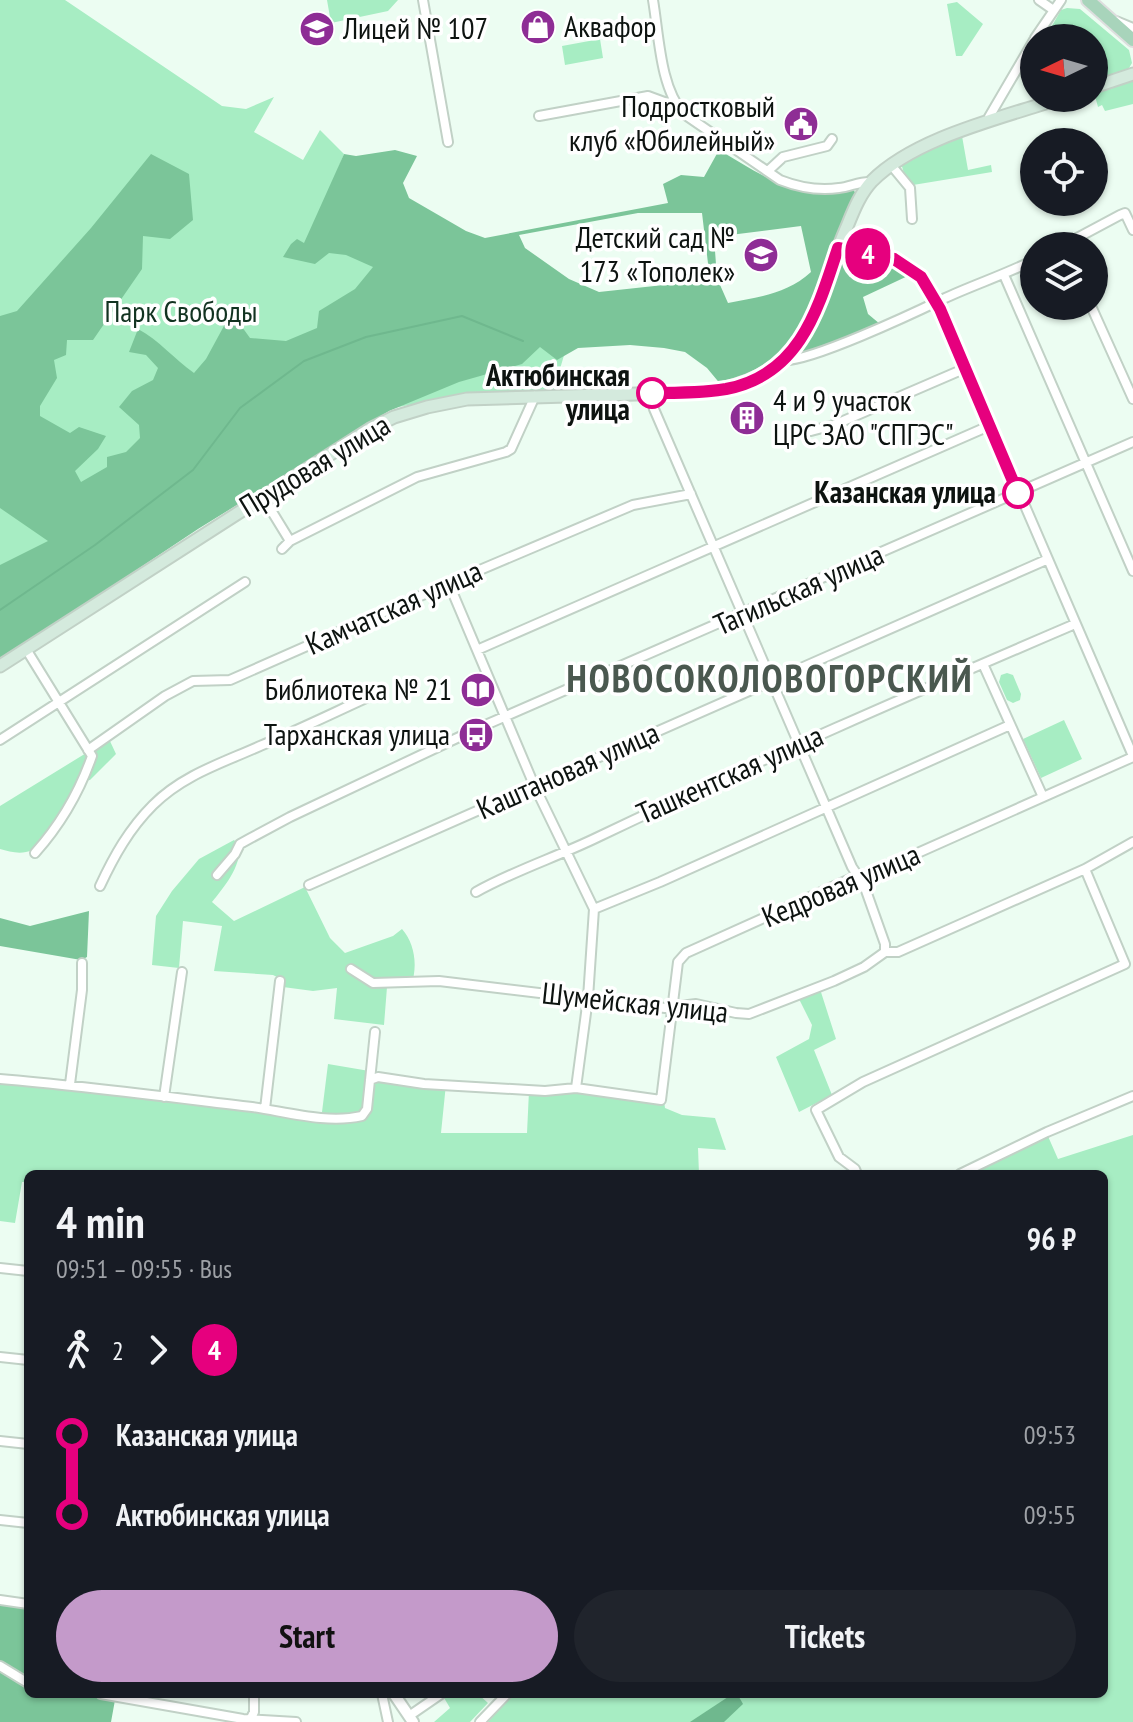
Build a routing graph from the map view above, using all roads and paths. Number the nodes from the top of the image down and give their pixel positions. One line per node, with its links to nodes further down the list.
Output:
1 (423, 0): 19 (street)
2 (653, 0): 14 (street)
3 (1039, 0): 6 (street)
4 (1061, 0): 6 (street)
5 (1092, 2): 7 (main road)
6 (1052, 9): 8 (street)
7 (1108, 18): 9 (street); 10 (main road)
8 (1043, 24)
9 (1133, 28)
10 (1133, 40)
11 (1020, 63): 17 (street)
12 (1131, 72): 13 (main road)
13 (1108, 81)
14 (673, 102): 16 (street); 21 (street)
15 (1020, 112): 17 (main road, Прудовая улица)
16 (539, 116)
17 (990, 122): 20 (main road, Прудовая улица)
18 (832, 139): 21 (street)
19 (448, 142)
20 (891, 165): 22 (main road, Прудовая улица); 23 (street)
21 (769, 170): 22 (street)
22 (871, 182): 26 (main road, Прудовая улица)
23 (912, 219)
24 (1133, 230): 25 (street)
25 (1090, 232)
26 (838, 248): 29 (street); 31 (main road, Прудовая улица)
27 (1020, 267): 28 (street)
28 (1004, 275): 29 (street); 39 (street)
29 (937, 302): 31 (street); 32 (street)
30 (1097, 320): 35 (street)
31 (782, 360): 33 (main road, Прудовая улица)
32 (966, 368): 36 (street); 37 (street)
33 (650, 393): 34 (main road, Прудовая улица); 41 (street)
34 (535, 396): 42 (main road, Прудовая улица); 43 (street)
35 (1133, 399)
36 (989, 426): 40 (street); 44 (street)
37 (811, 431)
38 (1133, 442): 39 (street, Тагильская улица)
39 (1086, 463): 40 (street, Тагильская улица); 47 (street)
40 (1018, 493): 46 (street); 50 (street, Тагильская улица)
41 (691, 494): 44 (street); 49 (street, Камчатская улица)
42 (263, 497): 43 (street); 52 (main road, Прудовая улица)
43 (290, 541): 45 (street)
44 (712, 548): 50 (street); 53 (street)
45 (282, 549)
46 (1046, 560): 51 (street); 56 (street, Каштановая улица)
47 (1133, 571)
48 (245, 582): 58 (street)
49 (449, 584): 53 (street); 63 (street, Камчатская улица)
50 (744, 614): 56 (street); 59 (street, Тагильская улица)
51 (1075, 624): 54 (street, Ташкентская улица); 64 (street)
52 (26, 649): 55 (main road, Прудовая улица); 58 (street)
53 (477, 650): 59 (street)
54 (983, 664): 60 (street); 62 (street, Ташкентская улица)
55 (0, 666)
56 (773, 681): 62 (street); 65 (street, Каштановая улица)
57 (366, 698): 75 (street)
58 (58, 704): 61 (street); 63 (street)
59 (506, 717): 65 (street); 72 (street, Тагильская улица)
60 (1010, 725): 66 (street); 67 (street)
61 (0, 740)
62 (799, 743): 67 (street); 69 (street, Ташкентская улица)
63 (88, 750): 70 (street)
64 (1133, 757): 66 (street, Кедровая улица)
65 (534, 785): 69 (street); 74 (street, Каштановая улица)
66 (1043, 797): 73 (street, Кедровая улица)
67 (826, 807): 73 (street); 77 (street)
68 (1133, 842): 71 (street, Шумейская улица)
69 (565, 851): 76 (street, Ташкентская улица); 77 (street)
70 (35, 853)
71 (1085, 869): 78 (street, Шумейская улица); 93 (street)
72 (217, 875)
73 (859, 877): 78 (street); 84 (street, Кедровая улица)
74 (309, 885)
75 (100, 886)
76 (476, 892)
77 (594, 909): 83 (street)
78 (885, 952): 84 (street, Шумейская улица)
79 (82, 963): 88 (street)
80 (351, 969): 83 (street, Шумейская улица)
81 (182, 972): 91 (street)
82 (280, 981): 92 (street)
83 (588, 998): 84 (street, Шумейская улица); 89 (street)
84 (672, 1007): 89 (street, Кедровая улица)
85 (375, 1032): 87 (street)
86 (0, 1079): 88 (street)
87 (370, 1080): 89 (street); 92 (street)
88 (70, 1084): 91 (street)
89 (576, 1088)
90 (1133, 1096): 94 (street)
91 (164, 1097): 92 (street)
92 (265, 1109)
93 (853, 1170)
94 (968, 1170)
95 (0, 1268): 96 (street)
96 (24, 1271)
97 (0, 1357): 98 (street)
98 (24, 1360)
99 (0, 1441): 100 (street)
100 (24, 1444)
101 (0, 1520): 102 (street)
102 (24, 1523)
103 (0, 1600): 104 (street)
104 (24, 1603)
105 (0, 1666): 106 (street)
106 (24, 1681)
107 (124, 1698): 114 (street)
108 (254, 1698): 114 (street)
109 (383, 1698): 116 (street)
110 (397, 1698): 113 (street)
111 (436, 1698): 113 (street)
112 (503, 1698): 117 (street)
113 (411, 1719)
114 (250, 1720): 115 (street)
115 (296, 1722)
116 (388, 1722)
117 (480, 1722)

